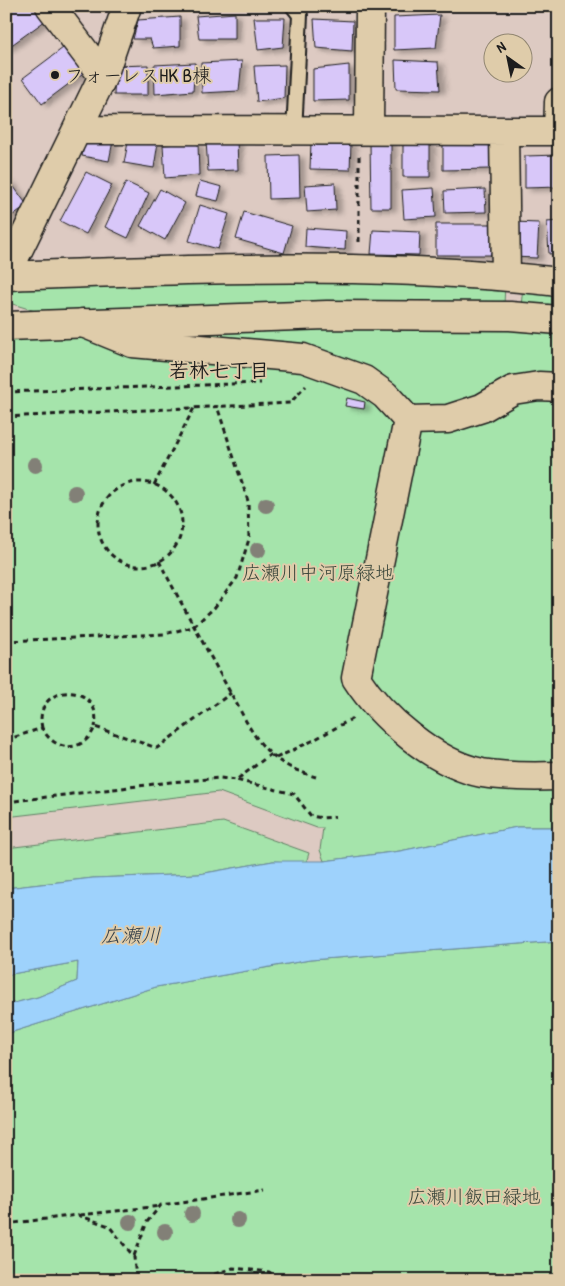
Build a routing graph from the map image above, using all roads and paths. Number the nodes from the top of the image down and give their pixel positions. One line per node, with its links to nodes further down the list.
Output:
1 (50, 6): 5 (street)
2 (127, 6): 5 (street)
3 (293, 6): 10 (lane)
4 (370, 6): 8 (street)
5 (103, 76): 7 (street)
6 (559, 102): 9 (street)
7 (80, 125): 10 (street); 13 (street)
8 (364, 130): 10 (street); 11 (street); 12 (path)
9 (558, 131): 11 (street)
10 (294, 132)
11 (504, 132): 14 (street)
12 (358, 270): 13 (street); 14 (street)
13 (6, 276)
14 (506, 276): 15 (street)
15 (559, 282)
16 (559, 320): 17 (street)
17 (83, 323): 18 (street); 26 (street)
18 (6, 326)
19 (301, 382): 23 (path)
20 (262, 383): 22 (path)
21 (559, 387): 26 (street)
22 (6, 392)
23 (217, 406): 24 (path); 29 (path)
24 (194, 407): 25 (path); 27 (path)
25 (6, 417)
26 (408, 420): 32 (street)
27 (154, 485): 28 (path); 28 (path)
28 (159, 561): 29 (path)
29 (193, 627): 30 (path); 31 (path)
30 (6, 641)
31 (231, 693): 33 (path); 36 (path)
32 (376, 705): 37 (path); 38 (street)
33 (95, 727): 34 (path); 34 (path)
34 (42, 728): 35 (path)
35 (6, 740)
36 (271, 754): 37 (path); 41 (path)
37 (276, 759): 39 (path)
38 (559, 776)
39 (316, 777)
40 (6, 780): 42 (path)
41 (236, 780): 42 (path); 43 (path)
42 (7, 802)
43 (335, 817)
44 (265, 1190): 45 (path)
45 (161, 1206): 46 (path); 48 (path)
46 (78, 1215): 47 (path); 48 (path)
47 (6, 1224)
48 (134, 1257): 49 (path)
49 (136, 1280)
50 (197, 1280): 51 (path)
51 (279, 1280)

